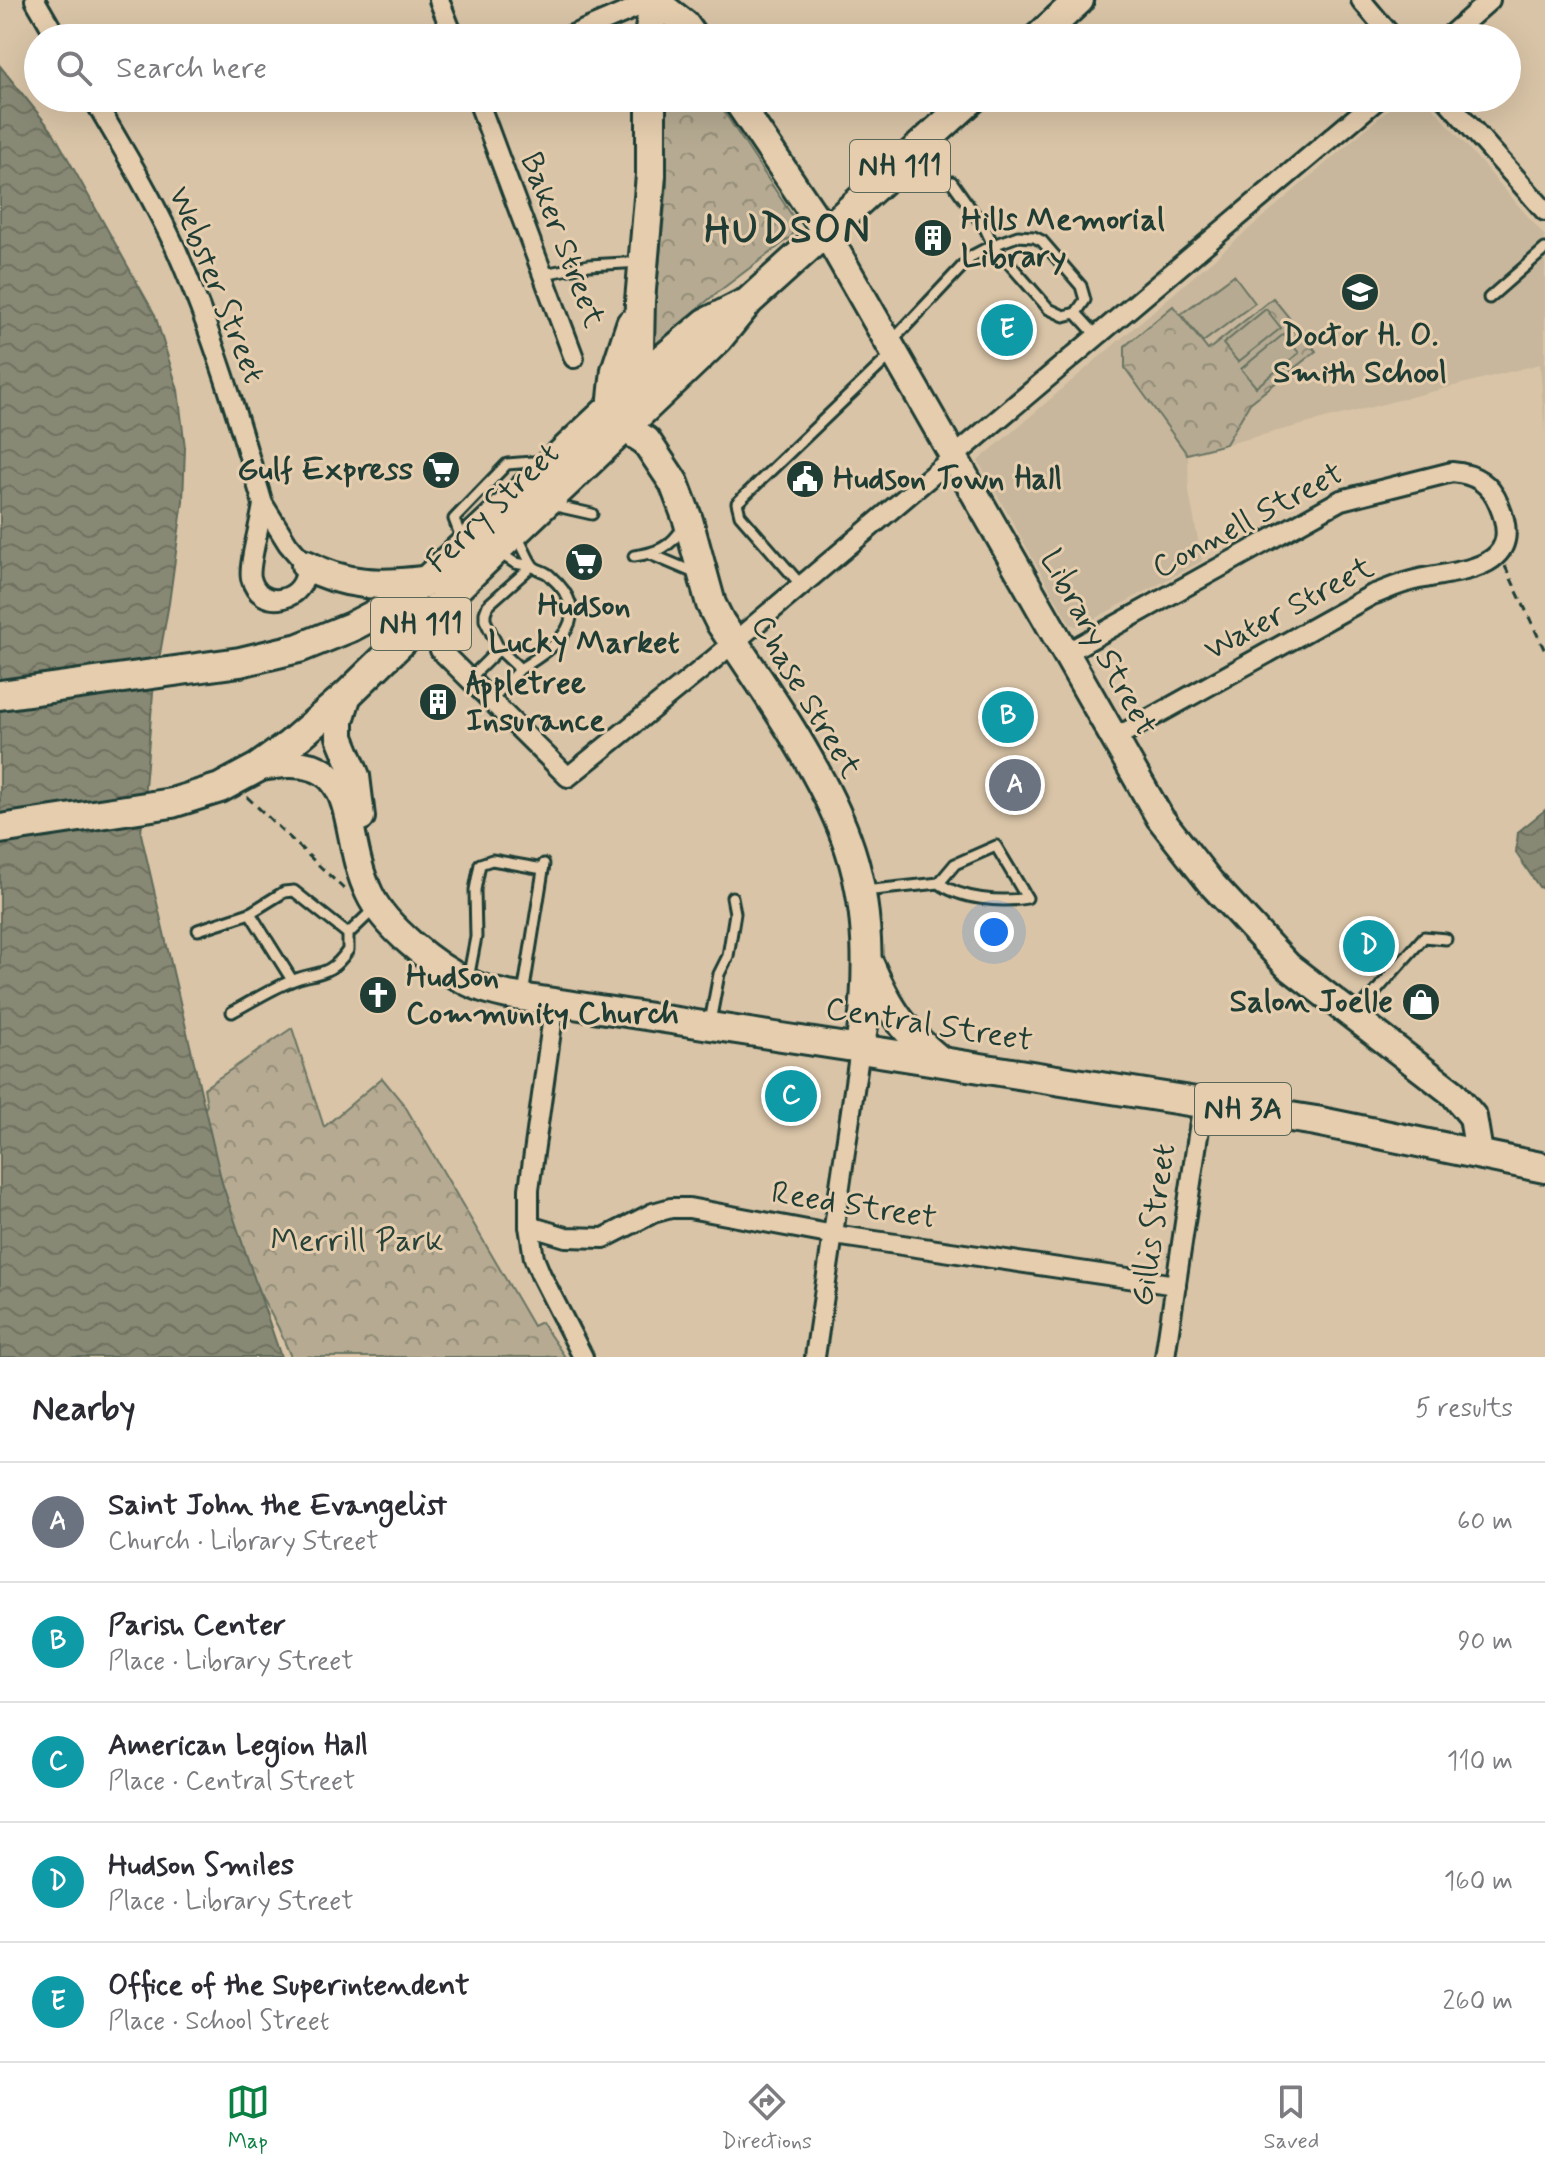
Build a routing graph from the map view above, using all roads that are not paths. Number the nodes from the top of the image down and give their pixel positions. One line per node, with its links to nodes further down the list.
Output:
1 (35, 0): 7 (street)
2 (439, 0): 8 (street)
3 (654, 0): 9 (street); 10 (main road); 11 (street)
4 (1079, 0): 12 (main road)
5 (1361, 0): 13 (street)
6 (1490, 0): 14 (street)
7 (49, 24)
8 (448, 24)
9 (598, 24)
10 (651, 24)
11 (685, 24)
12 (1053, 24)
13 (1381, 24)
14 (1463, 24)
15 (101, 112): 41 (street, Webster Street)
16 (482, 112): 28 (street, Baker Street)
17 (651, 112): 27 (main road)
18 (744, 112): 24 (street, Library Street)
19 (958, 112): 24 (main road, Ferry Street / NH 111)
20 (1362, 112): 33 (street)
21 (1457, 112): 23 (street)
22 (952, 182): 25 (lane)
23 (1545, 211)
24 (826, 233): 31 (main road, Ferry Street / NH 111); 34 (street, Library Street)
25 (993, 245): 32 (lane); 32 (lane); 34 (lane)
26 (1545, 249): 29 (lane)
27 (645, 262): 28 (lane); 30 (main road)
28 (544, 274): 35 (street, Baker Street)
29 (1489, 298)
30 (640, 301): 36 (main road); 37 (main road)
31 (749, 301): 36 (main road, Ferry Street / NH 111); 37 (main road, Ferry Street / NH 111)
32 (1076, 313): 33 (lane)
33 (1096, 335): 38 (street)
34 (891, 348): 38 (street, Library Street); 53 (lane)
35 (574, 358)
36 (637, 384): 37 (main road, Ferry Street / NH 111)
37 (631, 423): 39 (main road, Ferry Street / NH 111); 40 (main road, Ferry Street / NH 111); 43 (main road, Chase Street)
38 (954, 457): 53 (street); 59 (street, Library Street)
39 (556, 460): 45 (main road, Ferry Street / NH 111); 45 (lane)
40 (544, 503): 42 (lane); 44 (main road, Ferry Street / NH 111)
41 (263, 504): 49 (street, Webster Street); 49 (street, Webster Street)
42 (592, 514)
43 (688, 520): 47 (lane); 51 (main road, Chase Street)
44 (505, 541): 50 (lane); 50 (lane); 54 (main road, Ferry Street / NH 111)
45 (464, 547): 52 (main road, Ferry Street / NH 111)
46 (1499, 552): 59 (street, Connell Street); 65 (street, Water Street)
47 (650, 554): 48 (lane); 51 (lane)
48 (634, 556)
49 (306, 565): 52 (main road)
50 (532, 566): 57 (lane); 60 (lane)
51 (703, 576): 56 (main road, Chase Street)
52 (427, 580): 63 (main road, Ferry Street / NH 111)
53 (801, 585): 56 (street)
54 (431, 615): 55 (main road, Ferry Street / NH 111); 58 (street)
55 (402, 642): 58 (street); 62 (main road, Ferry Street / NH 111)
56 (734, 642): 64 (street); 70 (main road, Chase Street)
57 (499, 649): 60 (lane); 61 (lane)
58 (440, 650): 61 (street)
59 (1066, 653): 65 (street, Library Street)
60 (520, 669): 64 (lane)
61 (470, 678): 64 (street)
62 (348, 694): 66 (main road, Ferry Street / NH 111); 68 (street)
63 (0, 695)
64 (491, 700)
65 (1113, 739): 83 (street, Library Street)
66 (257, 768): 67 (main road, Ferry Street / NH 111); 68 (street, Central Street)
67 (0, 829)
68 (359, 861): 72 (street, Central Street)
69 (939, 883): 69 (lane); 70 (lane)
70 (861, 891): 77 (main road, Chase Street)
71 (732, 897): 84 (lane)
72 (377, 906): 75 (lane); 79 (street, Central Street)
73 (250, 913): 74 (lane); 75 (lane); 78 (lane)
74 (198, 930)
75 (348, 934): 78 (lane)
76 (1446, 939): 83 (lane)
77 (868, 962): 85 (main road, Chase Street); 86 (main road)
78 (292, 980): 82 (lane)
79 (468, 982): 80 (street, Central Street); 80 (lane)
80 (523, 997): 81 (street, Central Street)
81 (555, 1002): 84 (street, Central Street); 90 (street)
82 (232, 1012)
83 (1353, 1018): 88 (street, Library Street)
84 (710, 1025): 85 (street, Central Street)
85 (860, 1049): 86 (main road, Central Street / NH 3A); 91 (street)
86 (939, 1061): 87 (main road, Central Street / NH 3A)
87 (1203, 1102): 88 (main road, Central Street / NH 3A); 92 (street, Gillis Street)
88 (1479, 1153): 89 (main road, Central Street / NH 3A)
89 (1545, 1168)
90 (529, 1226): 91 (street, Reed Street); 93 (street)
91 (834, 1235): 92 (street, Reed Street); 94 (street)
92 (1176, 1285): 95 (street, Gillis Street)
93 (583, 1357)
94 (815, 1357)
95 (1165, 1357)

